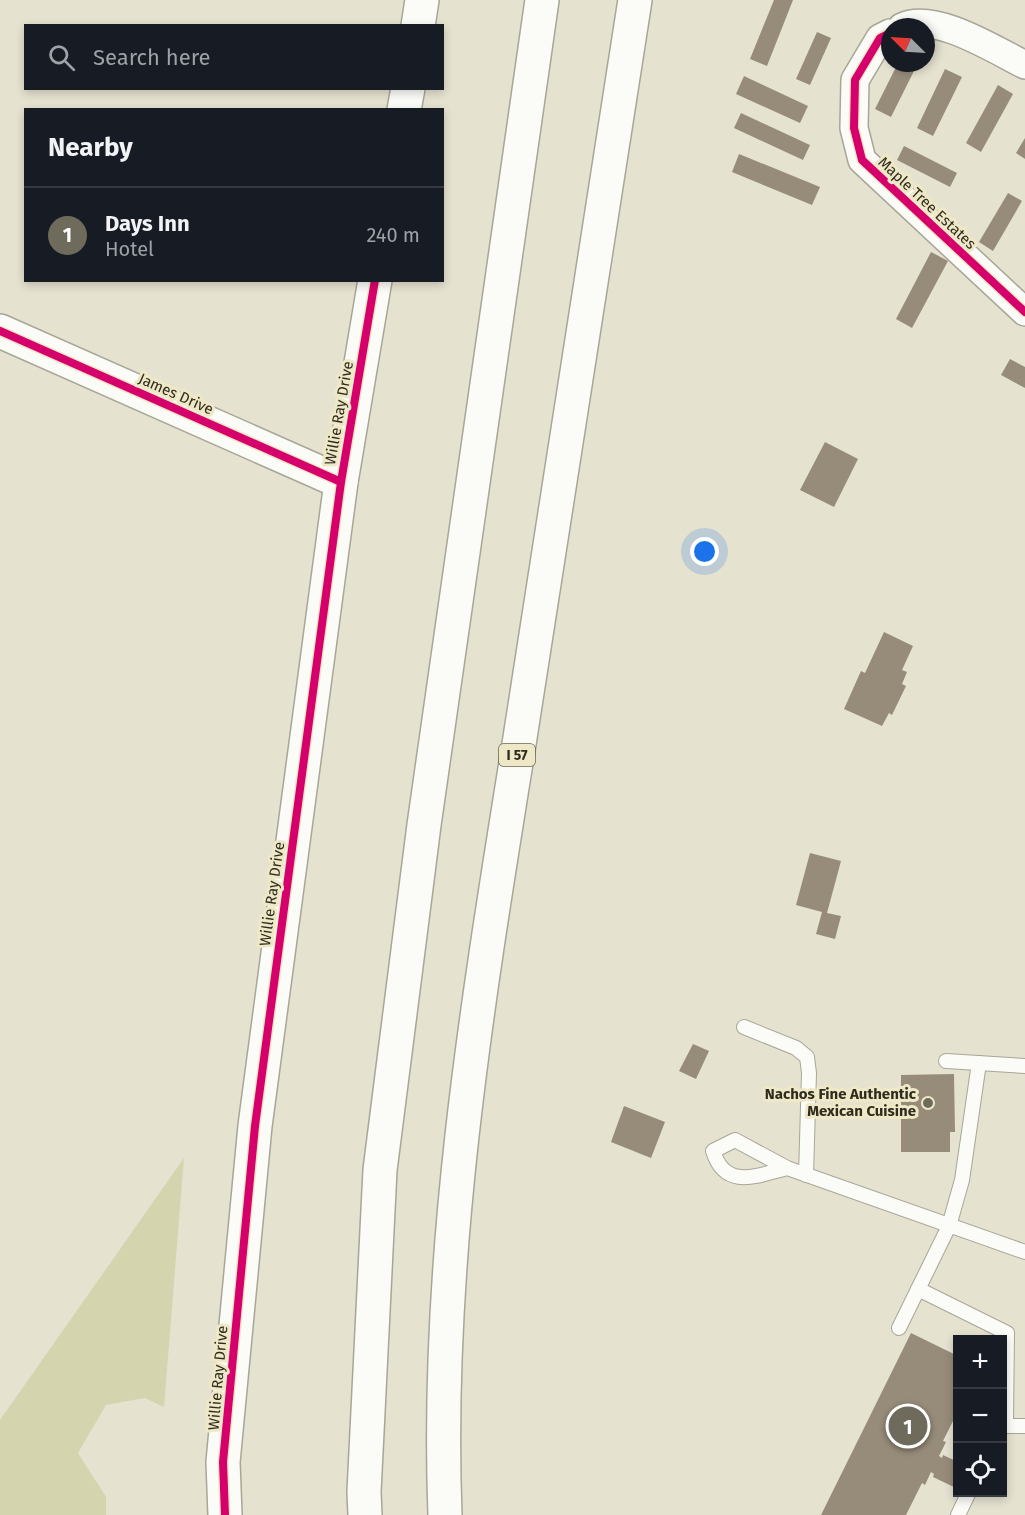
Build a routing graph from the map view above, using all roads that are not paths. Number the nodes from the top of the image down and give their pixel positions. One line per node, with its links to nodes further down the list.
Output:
1 (423, 0): 4 (main road)
2 (542, 0): 29 (main road)
3 (635, 0): 30 (main road, I 57)
4 (418, 24)
5 (935, 26): 7 (street)
6 (881, 37): 11 (street, Maple Tree Estates)
7 (1025, 65)
8 (408, 90): 9 (main road)
9 (404, 108)
10 (375, 282): 13 (main road, Willie Ray Drive)
11 (1025, 312)
12 (0, 331): 13 (main road, James Drive)
13 (341, 482): 28 (main road, Willie Ray Drive)
14 (744, 1027): 19 (lane)
15 (946, 1061): 16 (lane)
16 (979, 1063): 17 (lane); 20 (lane)
17 (1025, 1066)
18 (787, 1168): 18 (lane); 19 (lane)
19 (806, 1175): 20 (lane)
20 (949, 1226): 21 (lane); 22 (lane)
21 (1025, 1252)
22 (918, 1289): 23 (lane); 24 (lane)
23 (899, 1328)
24 (1006, 1389)
25 (1007, 1426): 26 (lane)
26 (1025, 1426)
27 (967, 1497): 31 (lane)
28 (225, 1515)
29 (365, 1515)
30 (445, 1515)
31 (958, 1515)

